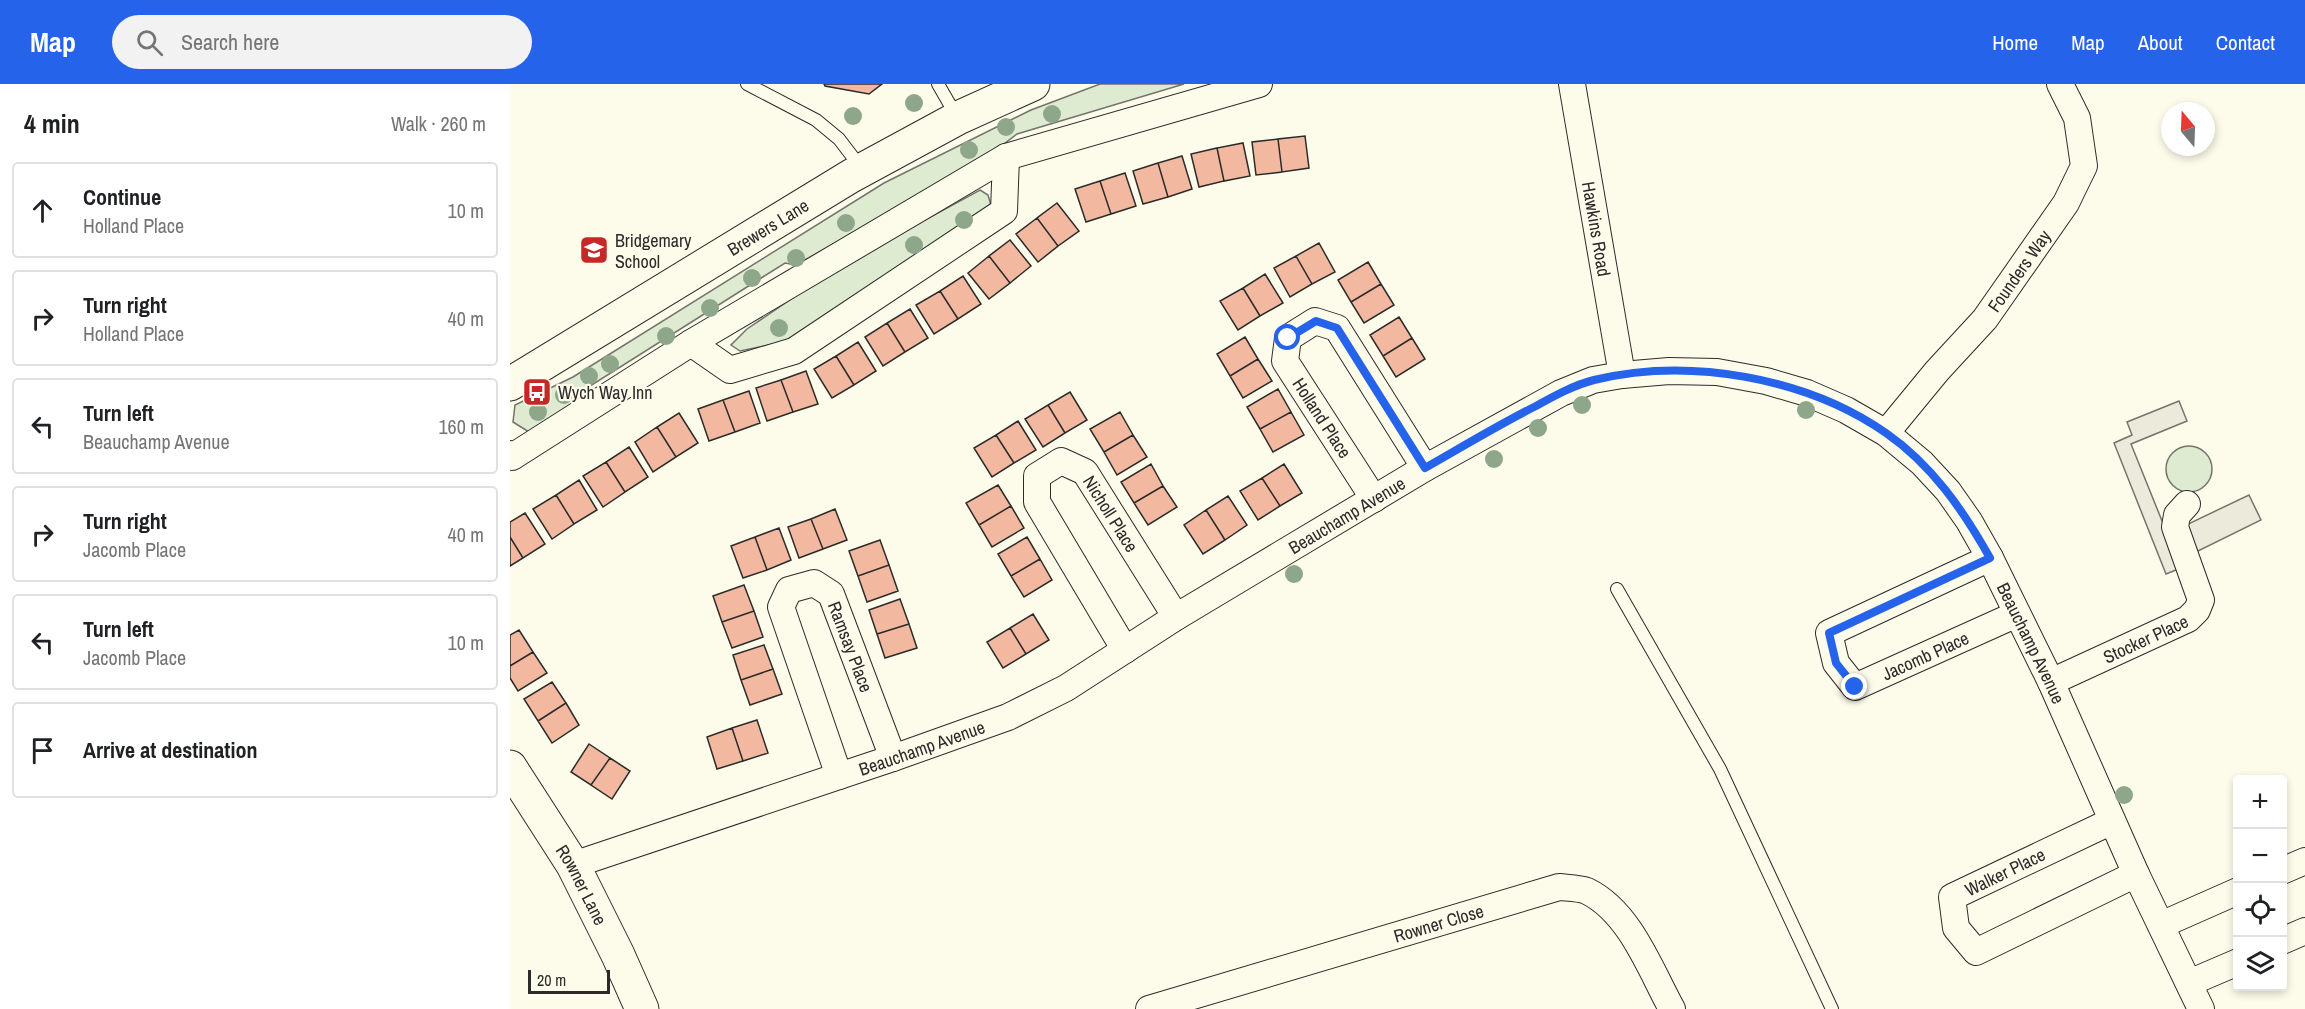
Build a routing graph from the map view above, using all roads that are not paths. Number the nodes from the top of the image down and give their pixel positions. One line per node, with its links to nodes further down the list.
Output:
1 (747, 84): 9 (lane)
2 (938, 84): 7 (lane)
3 (1033, 84): 7 (street, Brewers Lane)
4 (1259, 84): 8 (street)
5 (1572, 84): 11 (street, Hawkins Road)
6 (2060, 84): 13 (street, Founders Way)
7 (957, 118): 9 (street, Brewers Lane)
8 (1006, 157): 10 (street); 10 (street)
9 (862, 170): 12 (street, Brewers Lane)
10 (691, 343): 14 (street)
11 (1622, 375): 13 (street, Beauchamp Avenue); 15 (street, Beauchamp Avenue)
12 (510, 384)
13 (1886, 433): 18 (street, Beauchamp Avenue)
14 (510, 454)
15 (1425, 468): 16 (street, Beauchamp Avenue); 16 (street, Holland Place)
16 (1374, 499): 21 (street, Beauchamp Avenue)
17 (2187, 504): 23 (street, Stocker Place)
18 (1990, 558): 20 (street, Beauchamp Avenue); 20 (street, Jacomb Place)
19 (1617, 589): 41 (lane)
20 (2017, 615): 23 (street, Beauchamp Avenue)
21 (1176, 617): 22 (street, Beauchamp Avenue); 22 (street, Nicholl Place)
22 (1125, 650): 24 (street, Beauchamp Avenue)
23 (2051, 682): 27 (street, Beauchamp Avenue)
24 (893, 758): 26 (street, Beauchamp Avenue); 26 (street, Ramsay Place)
25 (510, 767): 29 (street, Rowner Lane)
26 (839, 776): 29 (street, Beauchamp Avenue)
27 (2112, 821): 31 (street, Beauchamp Avenue); 31 (street, Walker Place)
28 (2305, 861): 30 (street)
29 (573, 865): 38 (street, Rowner Lane)
30 (2287, 869)
31 (2136, 874): 33 (street, Beauchamp Avenue)
32 (2233, 893): 33 (street)
33 (2161, 925): 37 (street, Beauchamp Avenue)
34 (2305, 931): 35 (street)
35 (2287, 939)
36 (2233, 964): 37 (street)
37 (2189, 984): 42 (street, Beauchamp Avenue)
38 (642, 1009)
39 (1149, 1009): 40 (street, Rowner Close)
40 (1672, 1009)
41 (1832, 1009)
42 (2201, 1009)

